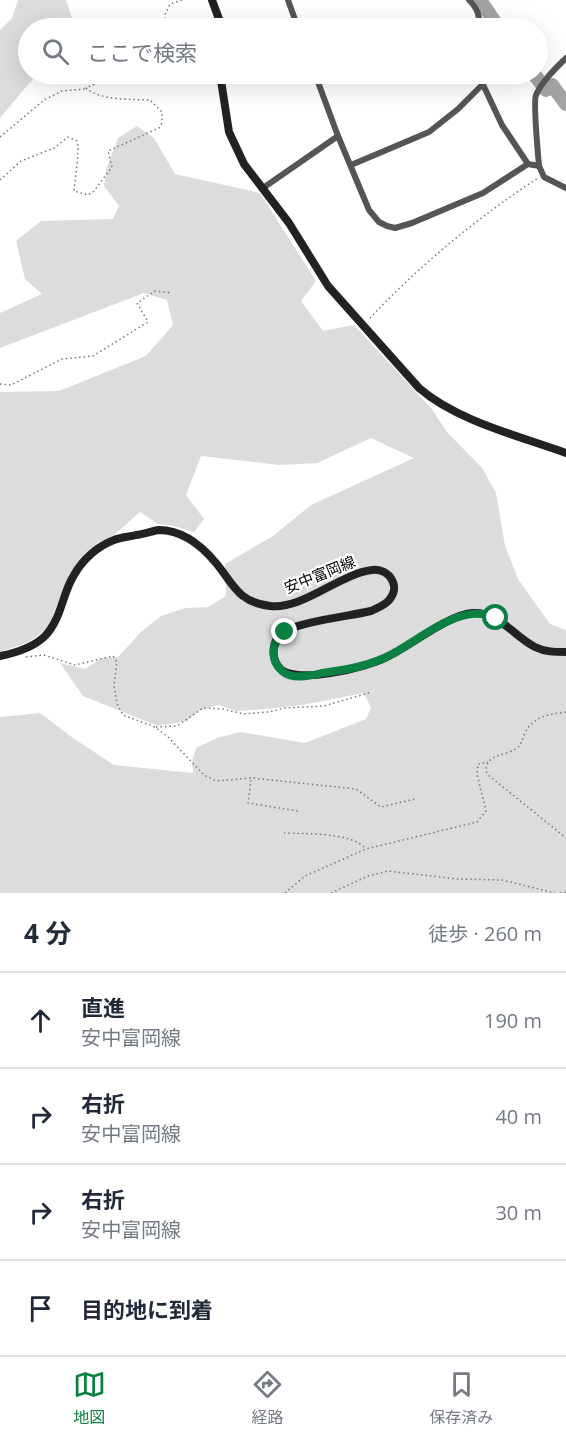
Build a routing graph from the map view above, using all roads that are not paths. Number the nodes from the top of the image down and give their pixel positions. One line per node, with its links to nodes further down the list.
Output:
1 (212, 0): 4 (main road)
2 (288, 0): 5 (street)
3 (469, 0): 6 (street)
4 (219, 18)
5 (294, 18)
6 (478, 18)
7 (566, 58): 8 (street)
8 (548, 78)
9 (221, 84): 17 (main road)
10 (319, 84): 13 (street)
11 (544, 84): 16 (street)
12 (482, 85): 14 (street); 15 (street)
13 (338, 136): 15 (street); 17 (street)
14 (528, 164): 15 (street); 16 (street)
15 (351, 165)
16 (539, 166): 18 (street)
17 (263, 188): 19 (main road)
18 (566, 188)
19 (566, 453)
20 (566, 652): 21 (main road, 安中富岡線)
21 (0, 656)

